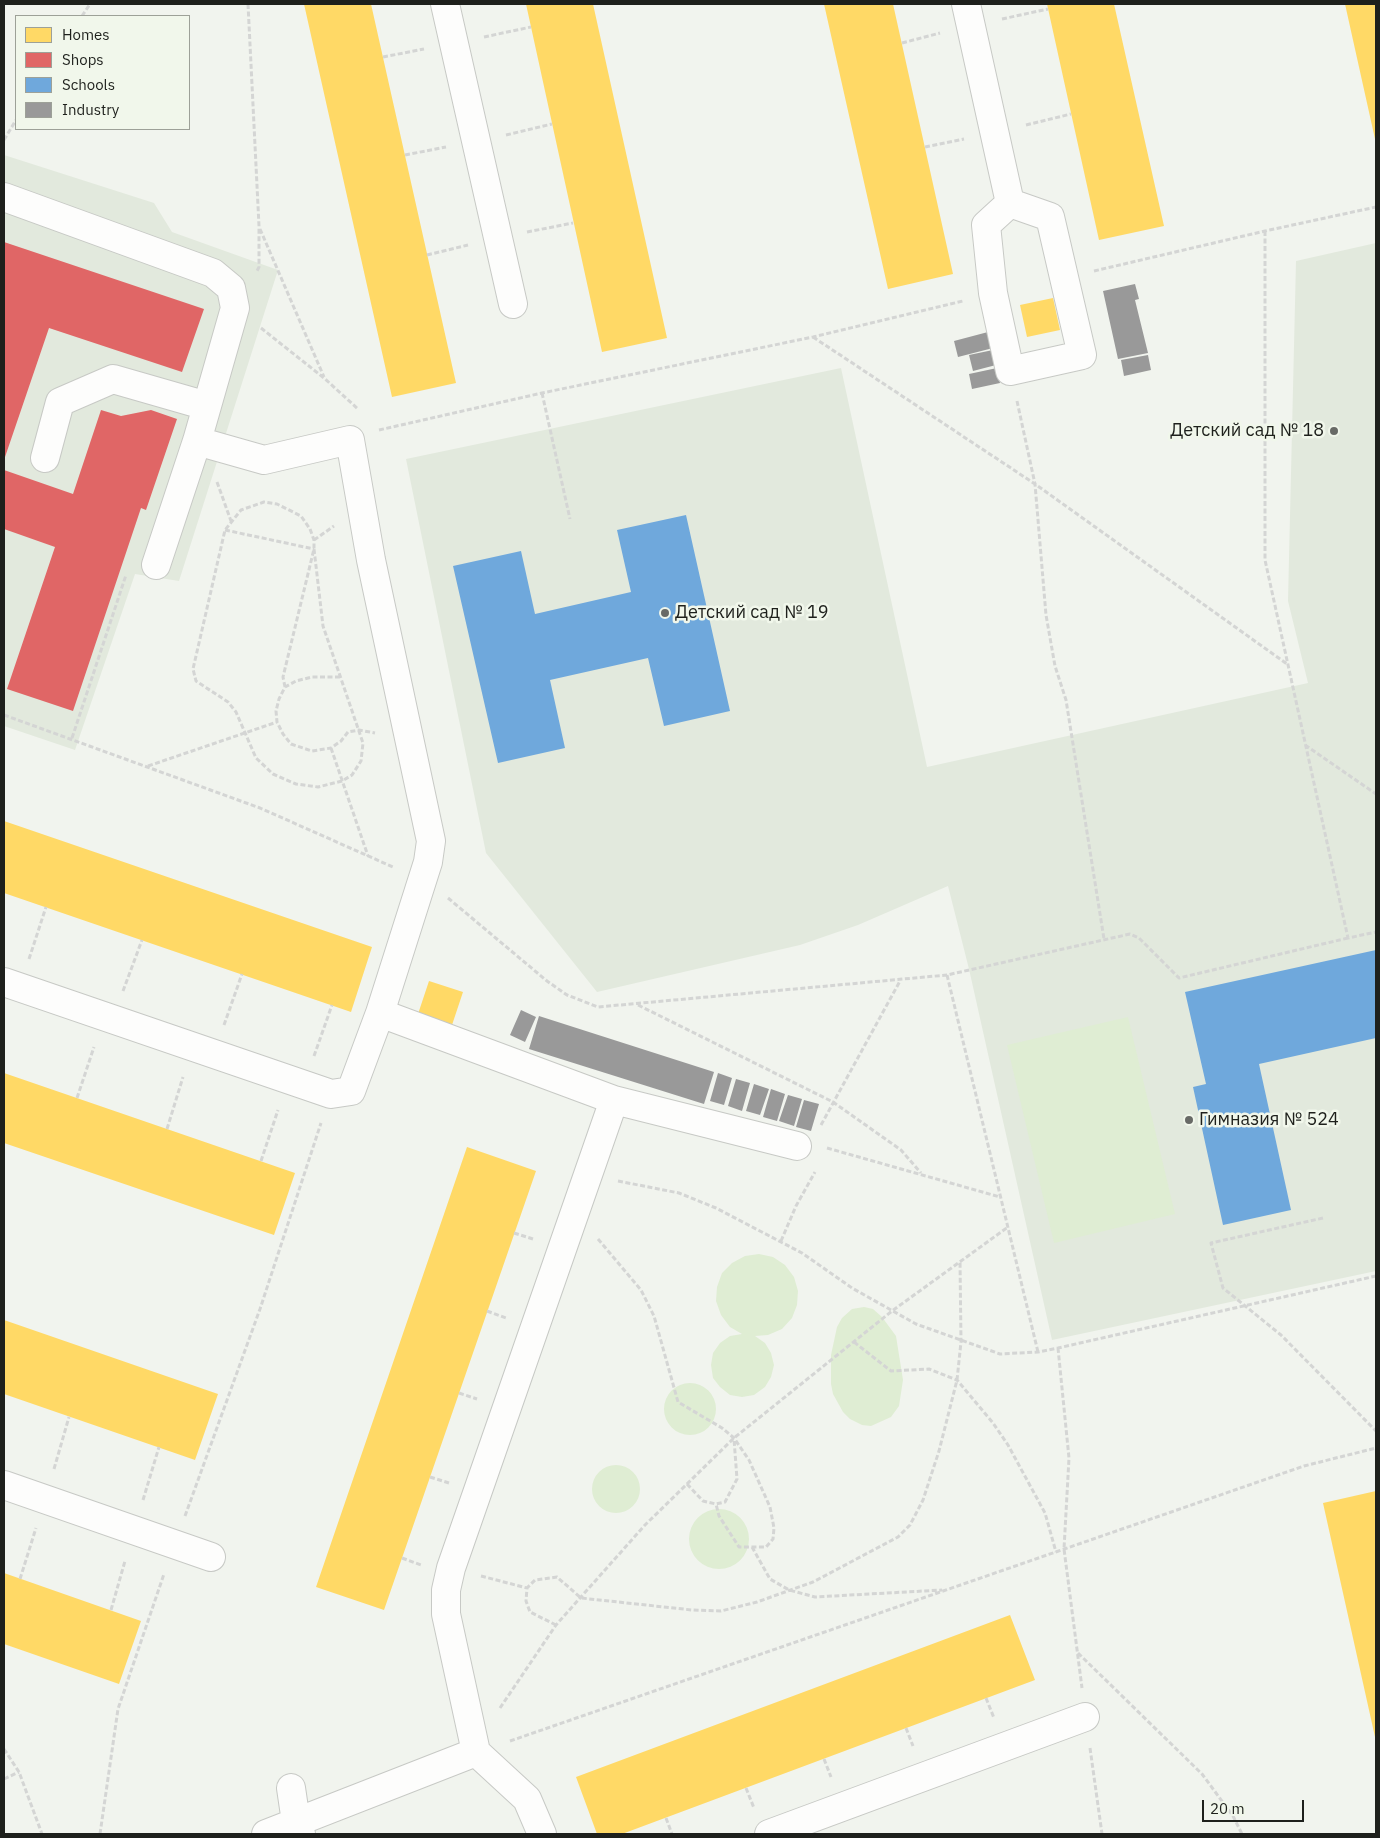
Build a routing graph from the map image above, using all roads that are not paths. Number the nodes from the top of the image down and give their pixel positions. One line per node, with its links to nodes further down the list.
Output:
1 (445, 4): 5 (lane)
2 (968, 15): 4 (lane)
3 (4, 197): 6 (lane)
4 (1010, 203): 4 (lane)
5 (513, 304)
6 (207, 406): 7 (lane); 8 (lane)
7 (197, 441): 9 (lane); 11 (lane)
8 (45, 458)
9 (156, 565)
10 (11, 985): 11 (lane)
11 (380, 1013): 12 (lane)
12 (614, 1100): 13 (lane); 17 (lane)
13 (809, 1146)
14 (4, 1485): 15 (lane)
15 (211, 1557)
16 (1085, 1717): 22 (lane)
17 (476, 1752): 19 (lane); 21 (lane)
18 (291, 1788): 19 (lane)
19 (298, 1828): 20 (lane)
20 (266, 1834)
21 (542, 1834)
22 (769, 1834)

